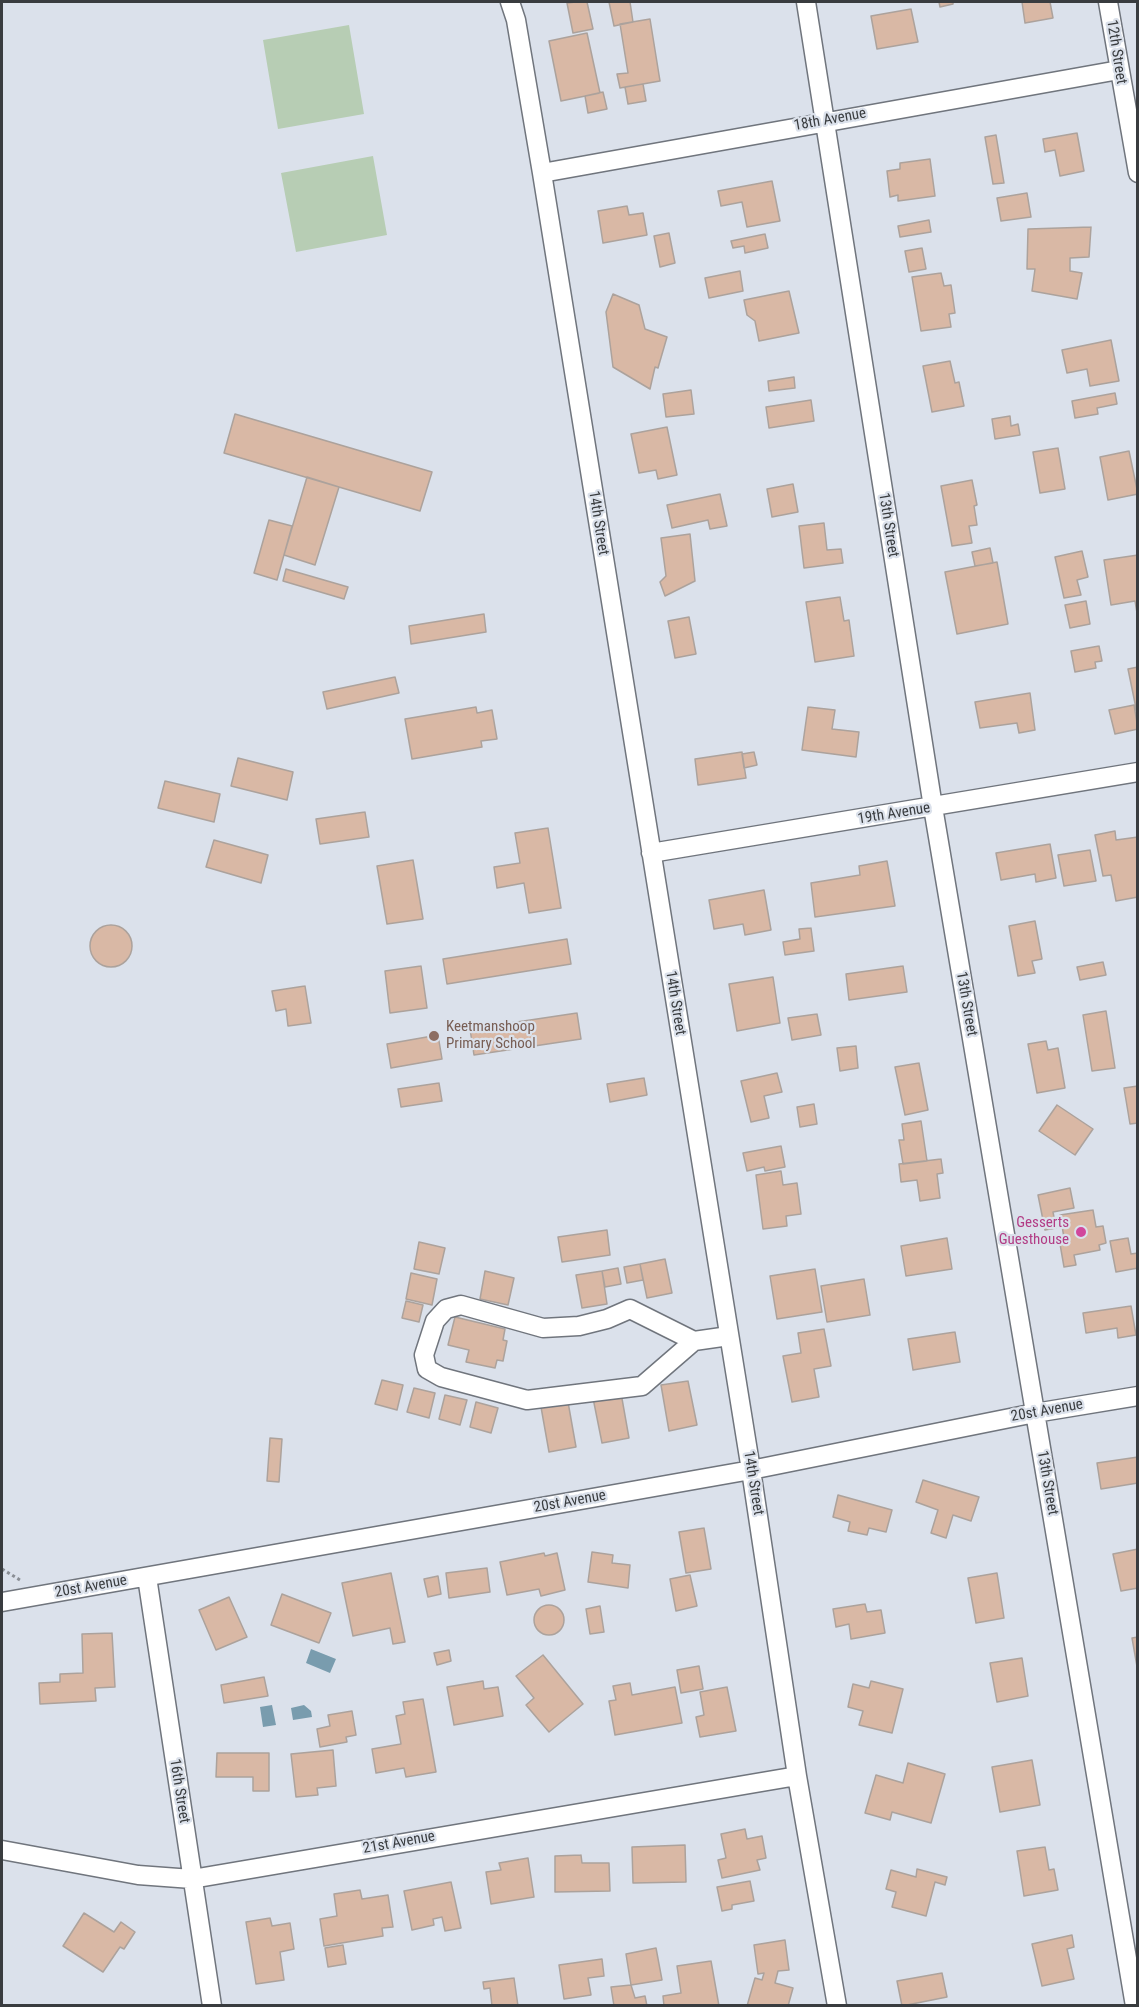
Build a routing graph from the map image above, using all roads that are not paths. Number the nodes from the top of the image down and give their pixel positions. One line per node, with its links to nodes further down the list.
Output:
1 (510, 2): 6 (street, 14th Street)
2 (806, 2): 5 (street, 13th Street)
3 (1108, 2): 4 (street, 12th Street)
4 (1119, 70): 5 (street, 18th Avenue); 7 (street, 12th Street)
5 (824, 121): 6 (street, 18th Avenue); 9 (street, 13th Street)
6 (542, 173): 10 (street, 14th Street)
7 (1137, 174)
8 (1137, 772): 9 (street, 19th Avenue)
9 (933, 807): 10 (street, 19th Avenue); 14 (street, 13th Street)
10 (651, 853): 11 (street, 14th Street)
11 (729, 1335): 12 (street); 15 (street, 14th Street)
12 (694, 1341): 12 (street)
13 (1137, 1396): 14 (street, 20st Avenue)
14 (1035, 1413): 15 (street, 20st Avenue); 23 (street, 13th Street)
15 (751, 1470): 16 (street, 20st Avenue); 18 (street, 14th Street)
16 (147, 1576): 17 (street, 20st Avenue); 20 (street, 16th Street)
17 (2, 1602)
18 (797, 1776): 20 (street, 21st Avenue); 22 (street, 14th Street)
19 (2, 1850): 20 (street, 21st Avenue)
20 (192, 1879): 21 (street, 16th Street)
21 (212, 2006)
22 (837, 2006)
23 (1135, 2006)

